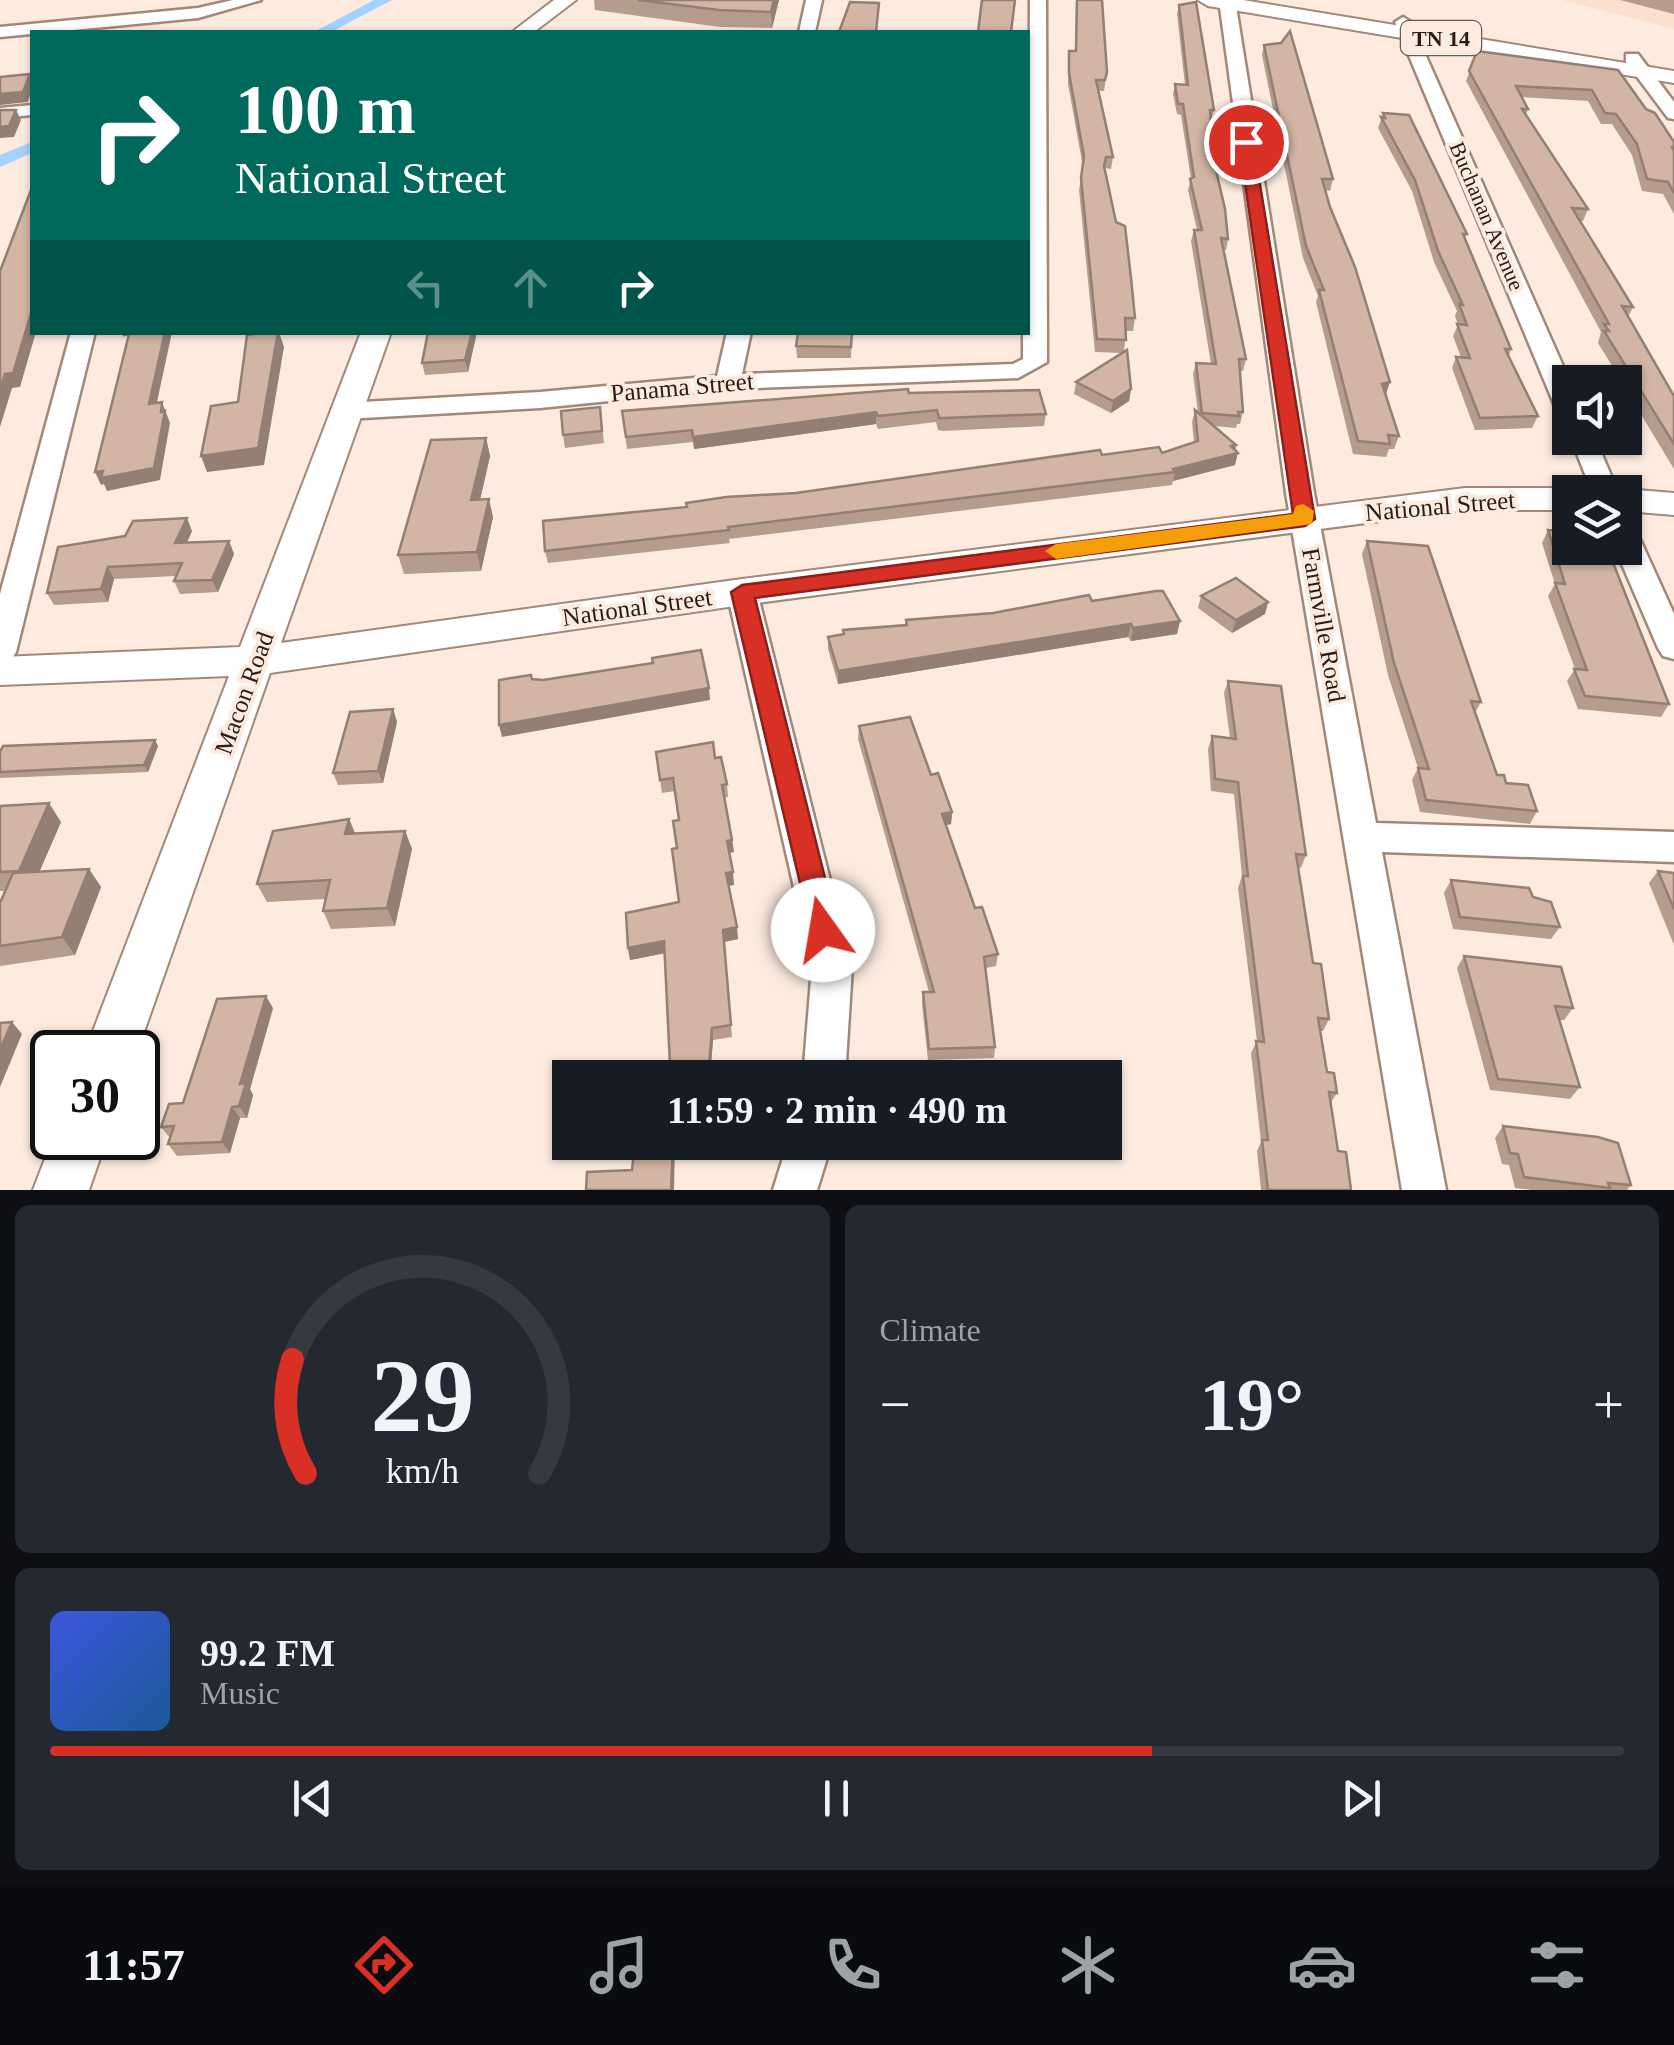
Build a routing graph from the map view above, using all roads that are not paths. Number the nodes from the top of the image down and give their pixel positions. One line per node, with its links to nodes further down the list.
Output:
1 (254, 0): 10 (street)
2 (566, 0): 8 (main road)
3 (814, 0): 9 (street)
4 (1038, 0): 21 (street, Panama Street)
5 (1220, 1): 6 (main road, TN 14); 26 (street, Farmville Road)
6 (1271, 2): 7 (main road, TN 14)
7 (1406, 27): 11 (main road, TN 14); 20 (street, Buchanan Avenue)
8 (525, 30)
9 (808, 30)
10 (0, 32)
11 (1637, 65): 12 (main road, TN 14); 13 (main road, TN 14); 16 (street)
12 (1674, 66)
13 (1674, 77)
14 (30, 110): 15 (street)
15 (0, 113)
16 (1674, 114)
17 (81, 335): 30 (street)
18 (375, 335): 22 (main road, Macon Road)
19 (738, 335): 21 (street)
20 (1552, 368)
21 (728, 382): 22 (street, Panama Street)
22 (346, 411): 31 (main road, Macon Road)
23 (1552, 499): 26 (main road, National Street)
24 (1642, 501): 25 (main road)
25 (1674, 504)
26 (1305, 519): 28 (main road, National Street); 33 (street, Farmville Road)
27 (1637, 565): 29 (street)
28 (742, 592): 31 (main road, National Street); 36 (street)
29 (1674, 648)
30 (0, 652)
31 (256, 661): 32 (main road, National Street); 35 (main road, Macon Road)
32 (0, 671)
33 (1361, 837): 34 (street); 41 (street, Farmville Road)
34 (1674, 847)
35 (120, 1030)
36 (825, 1060)
37 (72, 1160): 39 (main road)
38 (804, 1160): 40 (street)
39 (61, 1190)
40 (795, 1190)
41 (1424, 1190)

